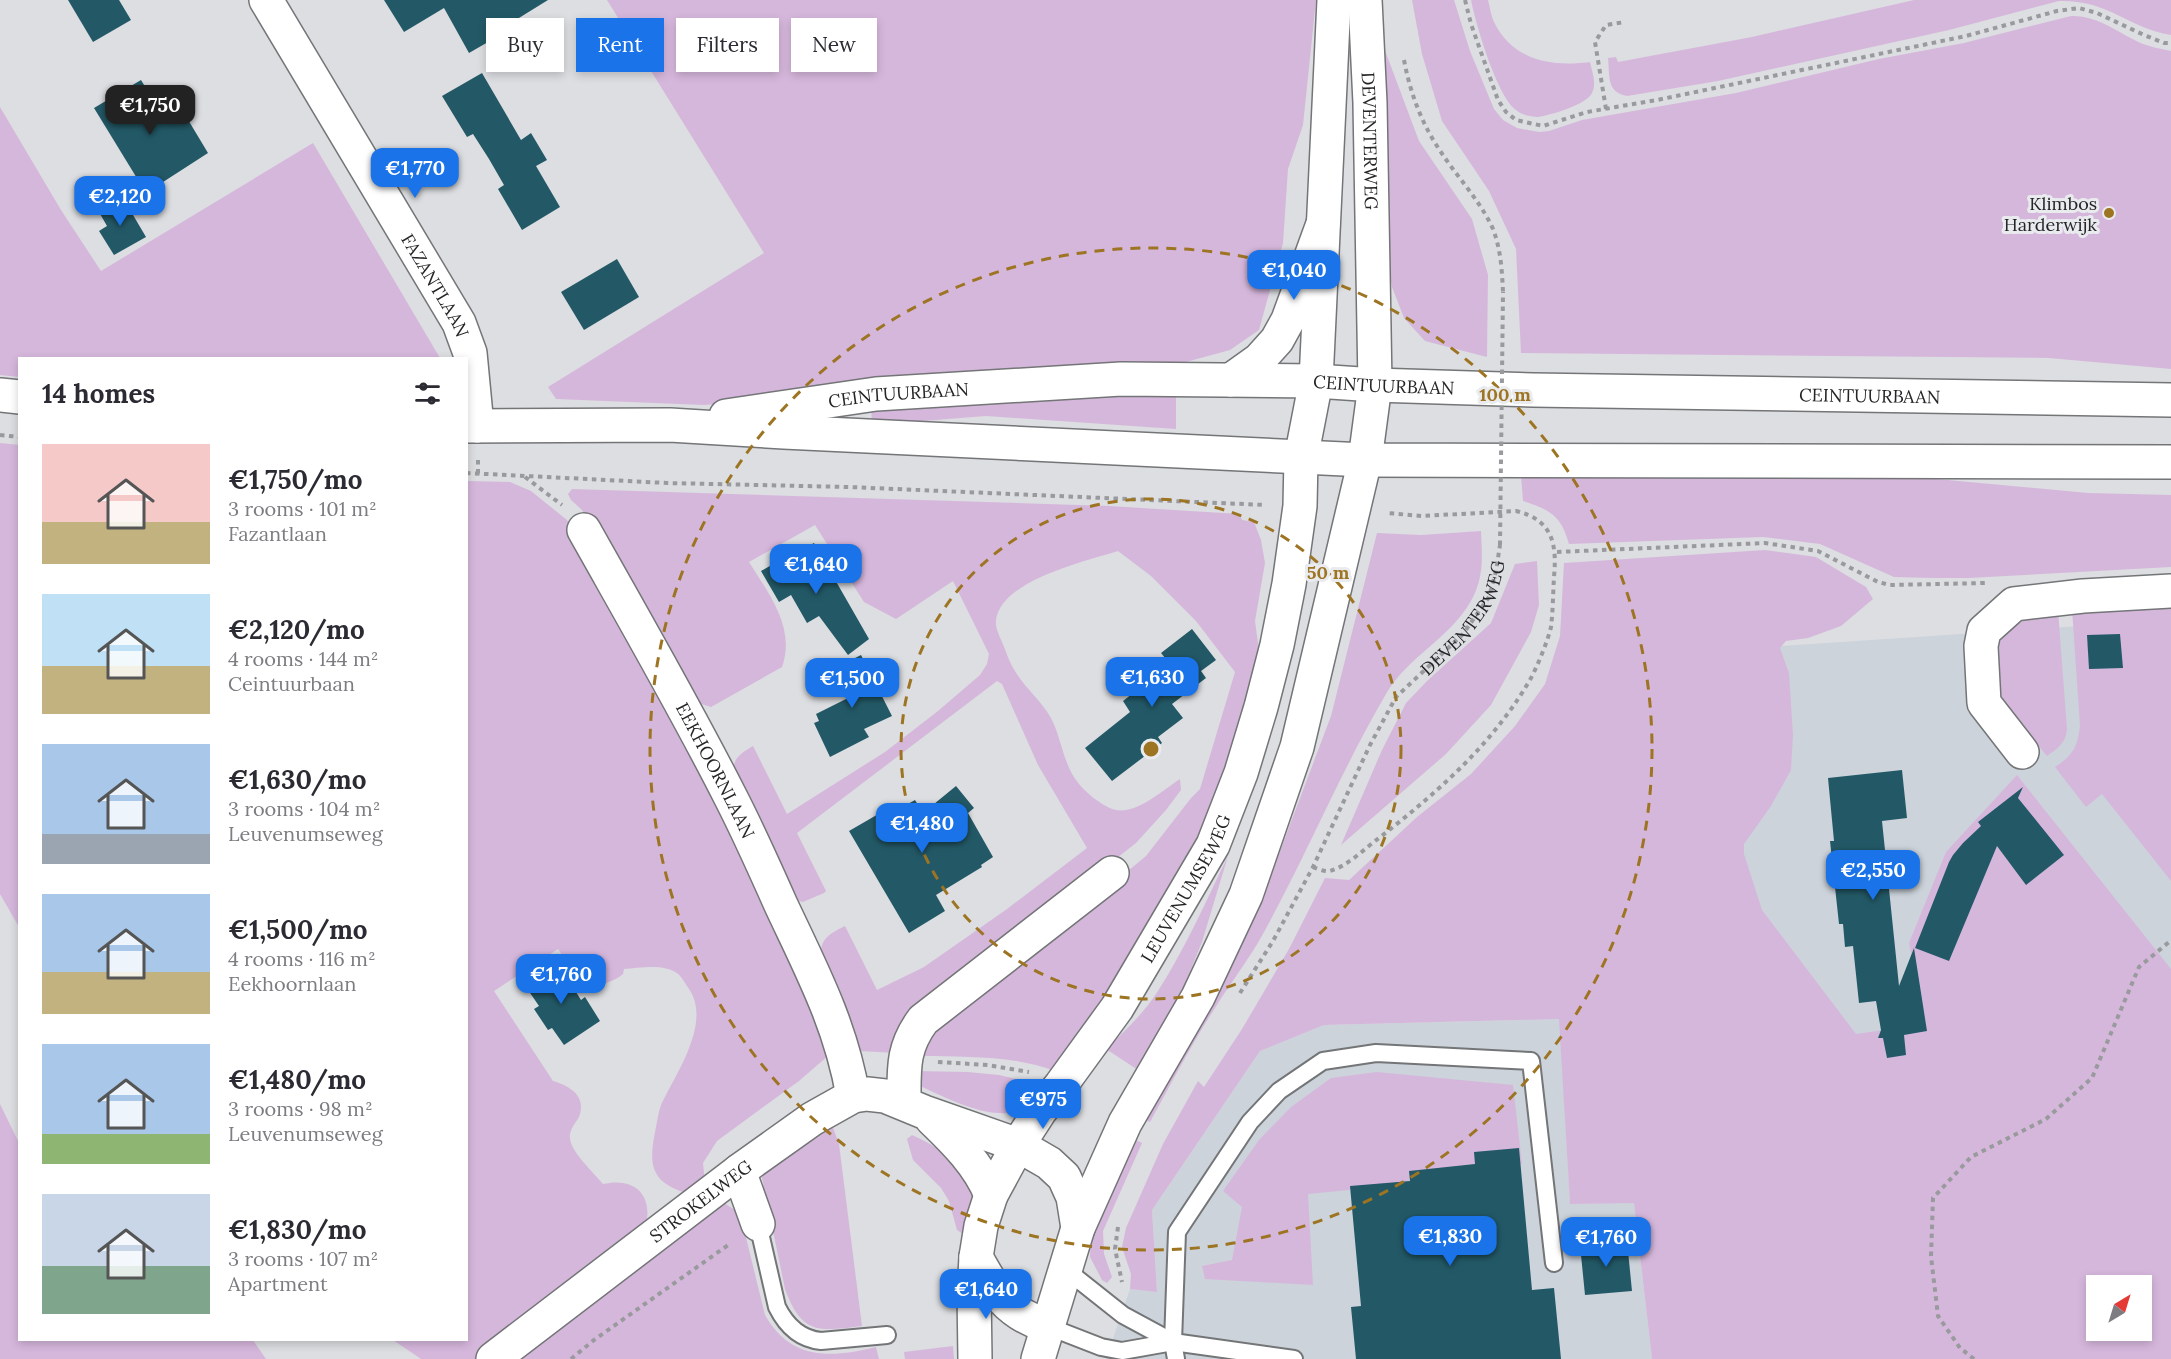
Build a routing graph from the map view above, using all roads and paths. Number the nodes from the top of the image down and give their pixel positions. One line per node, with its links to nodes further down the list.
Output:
1 (266, 0): 17 (main road, FAZANTLAAN)
2 (1334, 0): 9 (main road, DEVENTERWEG)
3 (1365, 0): 12 (main road, DEVENTERWEG)
4 (1465, 0): 8 (path)
5 (1625, 22): 8 (path)
6 (2171, 43): 8 (path)
7 (1406, 72): 28 (path, DEVENTERWEG, bridge)
8 (1606, 109)
9 (1323, 224): 10 (main road); 11 (main road, DEVENTERWEG)
10 (1231, 380): 11 (main road, CEINTUURBAAN); 16 (main road, CEINTUURBAAN)
11 (1316, 381): 12 (main road, CEINTUURBAAN); 20 (main road, LEUVENUMSEWEG)
12 (1375, 385): 15 (main road, CEINTUURBAAN); 21 (main road, DEVENTERWEG)
13 (0, 395): 14 (main road)
14 (18, 397)
15 (2171, 400)
16 (670, 424): 17 (main road, CEINTUURBAAN); 20 (main road, CEINTUURBAAN)
17 (472, 426)
18 (0, 435): 19 (path)
19 (18, 437)
20 (1301, 458): 21 (main road, CEINTUURBAAN); 25 (main road, LEUVENUMSEWEG)
21 (1365, 460): 22 (main road, CEINTUURBAAN); 26 (main road)
22 (2171, 462)
23 (468, 473): 24 (path)
24 (524, 477): 25 (path); 27 (path)
25 (1300, 506): 36 (main road, LEUVENUMSEWEG)
26 (1352, 511): 28 (path); 41 (main road)
27 (584, 530): 34 (main road, EEKHOORNLAAN)
28 (1556, 552): 29 (path)
29 (1991, 583)
30 (2171, 591): 31 (main road)
31 (2022, 752)
32 (1112, 873): 35 (main road)
33 (2169, 942): 55 (path)
34 (853, 1096): 35 (main road, STROKELWEG); 37 (main road, STROKELWEG)
35 (914, 1107): 36 (main road, STROKELWEG); 38 (main road, STROKELWEG)
36 (1018, 1145): 38 (main road, LEUVENUMSEWEG); 41 (main road, STROKELWEG)
37 (739, 1171): 39 (main road); 49 (main road, STROKELWEG)
38 (991, 1194): 42 (main road, LEUVENUMSEWEG)
39 (758, 1224): 47 (lane); 50 (path)
40 (1118, 1225): 45 (path)
41 (1078, 1228): 44 (main road)
42 (976, 1257): 46 (main road); 51 (main road, LEUVENUMSEWEG)
43 (1554, 1263): 48 (lane)
44 (1065, 1269): 45 (lane); 46 (main road)
45 (1114, 1308): 48 (lane)
46 (1047, 1326): 48 (lane); 52 (main road)
47 (887, 1335)
48 (1173, 1342): 53 (lane); 54 (lane)
49 (493, 1359)
50 (572, 1359)
51 (975, 1359)
52 (1038, 1359)
53 (1176, 1359)
54 (1294, 1359)
55 (1974, 1359)

